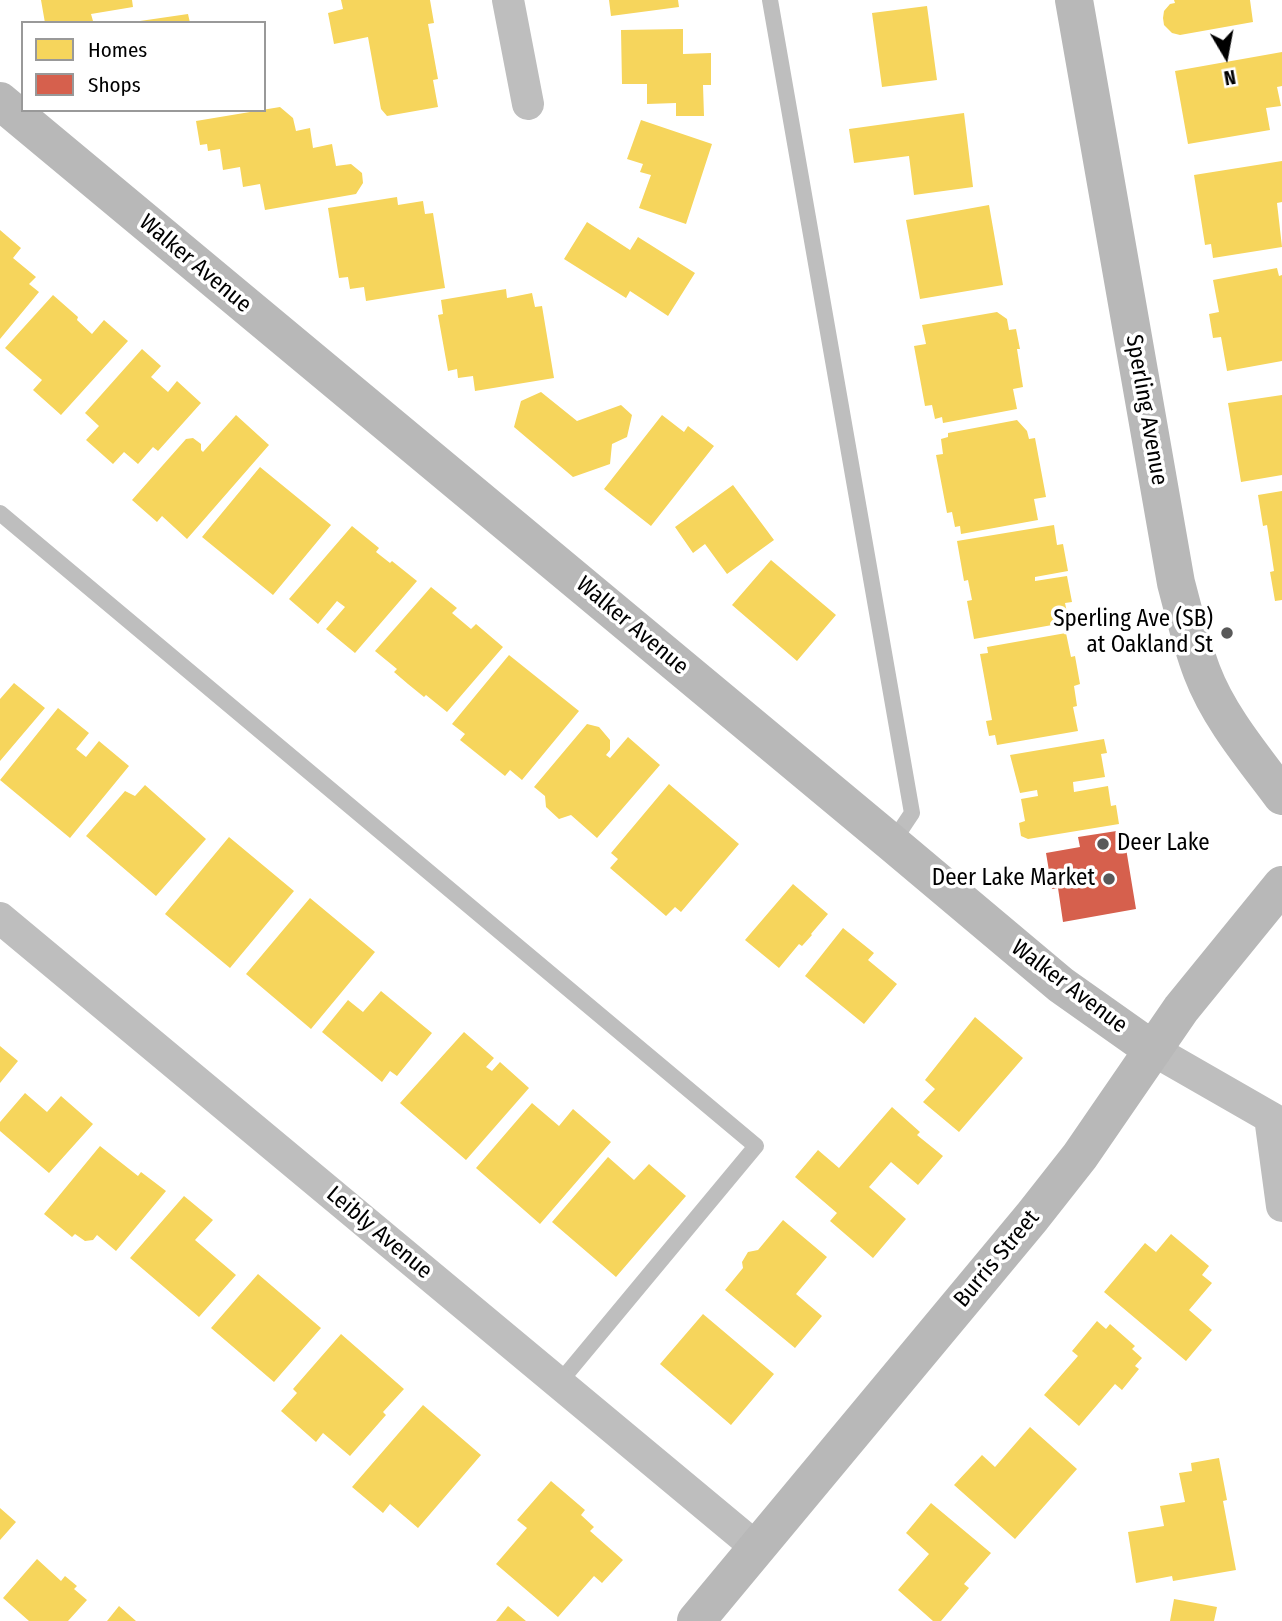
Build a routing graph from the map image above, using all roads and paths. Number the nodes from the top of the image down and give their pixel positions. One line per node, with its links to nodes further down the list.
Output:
1 (509, 0): 5 (street)
2 (770, 0): 8 (lane)
3 (1074, 0): 7 (street, Sperling Avenue)
4 (0, 101): 8 (street, Walker Avenue)
5 (528, 104)
6 (0, 513): 14 (lane)
7 (1282, 796)
8 (892, 843): 11 (street, Walker Avenue)
9 (1282, 885): 11 (street, Burris Street)
10 (0, 918): 14 (street, Leibly Avenue)
11 (1153, 1050): 12 (street, Walker Avenue); 15 (street, Burris Street)
12 (1276, 1121): 13 (street)
13 (1282, 1206)
14 (559, 1383): 15 (street, Leibly Avenue)
15 (757, 1548): 16 (street, Burris Street)
16 (696, 1621)

